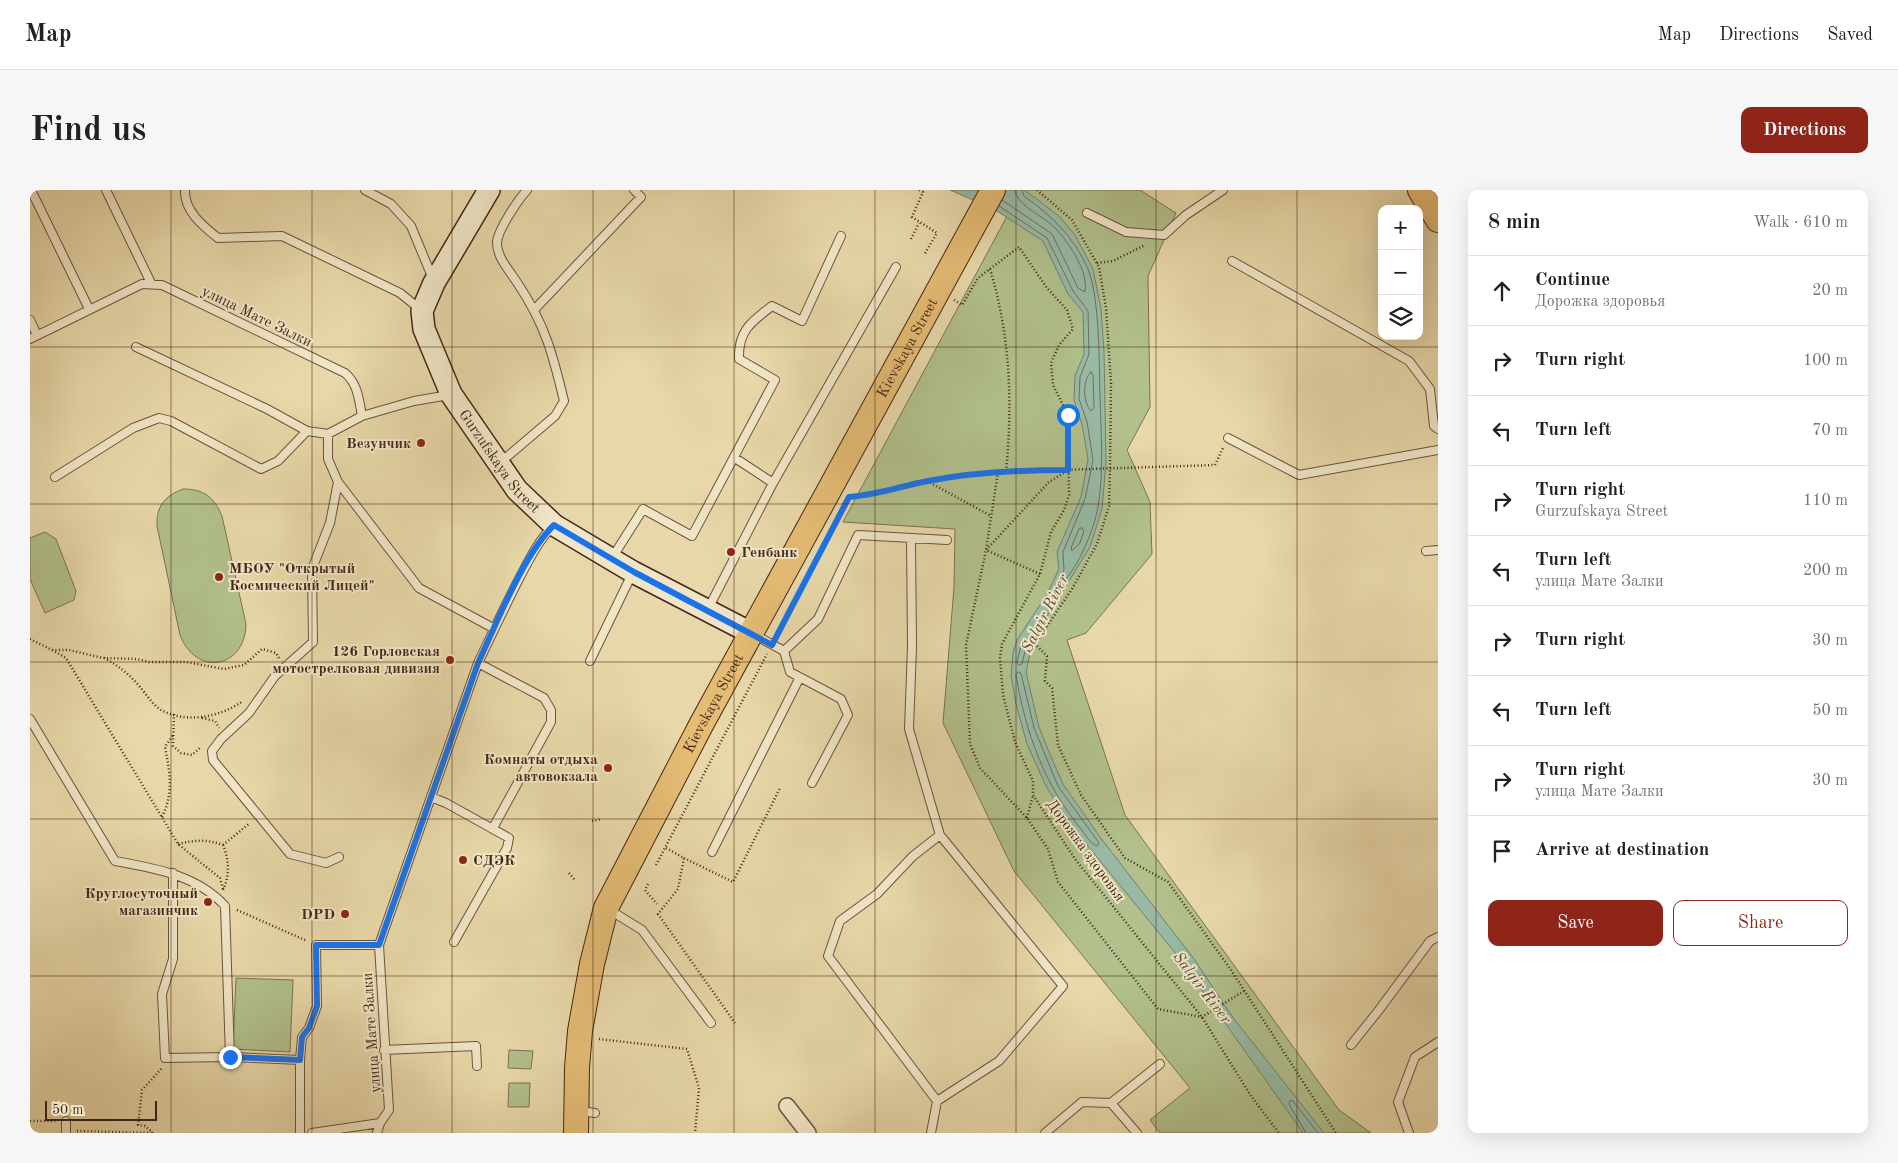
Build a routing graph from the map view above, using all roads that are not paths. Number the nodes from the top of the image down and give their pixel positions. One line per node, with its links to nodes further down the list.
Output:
1 (31, 190): 18 (lane)
2 (106, 190): 16 (lane)
3 (184, 190): 20 (lane)
4 (365, 190): 17 (lane)
5 (489, 190): 17 (main road)
6 (527, 190): 19 (lane)
7 (634, 190): 19 (lane)
8 (993, 190): 45 (main road, Kievskaya Street)
9 (1223, 190): 11 (lane)
10 (1420, 190): 12 (main road)
11 (1087, 213)
12 (1438, 220)
13 (841, 236): 31 (lane)
14 (1232, 261): 26 (lane)
15 (896, 267): 35 (lane)
16 (151, 283): 18 (lane); 25 (lane, улица Мате Залки)
17 (434, 283): 20 (main road)
18 (89, 309): 22 (lane)
19 (534, 309): 32 (lane)
20 (422, 311): 24 (main road, Gurzufskaya Street)
21 (30, 320): 22 (lane)
22 (34, 337)
23 (136, 347): 27 (lane)
24 (451, 394): 25 (lane); 32 (main road, Gurzufskaya Street)
25 (362, 416): 28 (lane)
26 (1438, 429)
27 (307, 431): 28 (lane); 33 (lane)
28 (328, 434): 34 (lane)
29 (1228, 438): 30 (lane)
30 (1438, 450)
31 (735, 458): 35 (lane); 41 (lane)
32 (494, 460): 36 (main road, Gurzufskaya Street)
33 (55, 478)
34 (338, 482): 44 (lane); 56 (lane)
35 (773, 483): 43 (lane)
36 (554, 525): 41 (main road, Gurzufskaya Street); 44 (lane, улица Мате Залки)
37 (911, 538): 38 (lane); 46 (lane); 54 (lane)
38 (948, 540)
39 (1438, 550): 40 (lane)
40 (1426, 551)
41 (611, 559): 42 (main road, Gurzufskaya Street)
42 (634, 572): 43 (main road, Gurzufskaya Street); 47 (lane)
43 (707, 611): 45 (main road, Gurzufskaya Street)
44 (493, 628): 48 (lane, улица Мате Залки)
45 (751, 633): 46 (lane); 58 (main road, Kievskaya Street)
46 (784, 650): 49 (lane)
47 (590, 661)
48 (478, 663): 52 (lane, улица Мате Залки); 53 (lane)
49 (799, 679): 51 (lane); 55 (lane)
50 (30, 718): 57 (lane)
51 (812, 782)
52 (431, 797): 53 (lane); 61 (lane, улица Мате Залки)
53 (493, 828): 60 (lane)
54 (940, 835): 70 (lane); 70 (lane)
55 (712, 852)
56 (339, 857)
57 (173, 873): 66 (lane); 66 (lane)
58 (606, 908): 62 (lane); 73 (main road, Kievskaya Street)
59 (1438, 937): 64 (lane)
60 (454, 942)
61 (379, 945): 65 (lane, улица Мате Залки); 67 (lane)
62 (712, 1023)
63 (1438, 1042): 84 (lane)
64 (1350, 1045)
65 (384, 1050): 69 (lane); 75 (lane, улица Мате Залки)
66 (230, 1057): 67 (lane)
67 (300, 1060): 77 (lane)
68 (1160, 1064): 71 (lane)
69 (477, 1066)
70 (937, 1101): 81 (lane)
71 (1111, 1103): 82 (lane); 83 (lane)
72 (787, 1106): 80 (street)
73 (582, 1119)
74 (66, 1121): 76 (lane)
75 (380, 1123): 78 (lane); 79 (lane, улица Мате Залки)
76 (66, 1132)
77 (300, 1133)
78 (312, 1133)
79 (377, 1133)
80 (808, 1133)
81 (932, 1133)
82 (1045, 1133)
83 (1137, 1133)
84 (1409, 1133)

